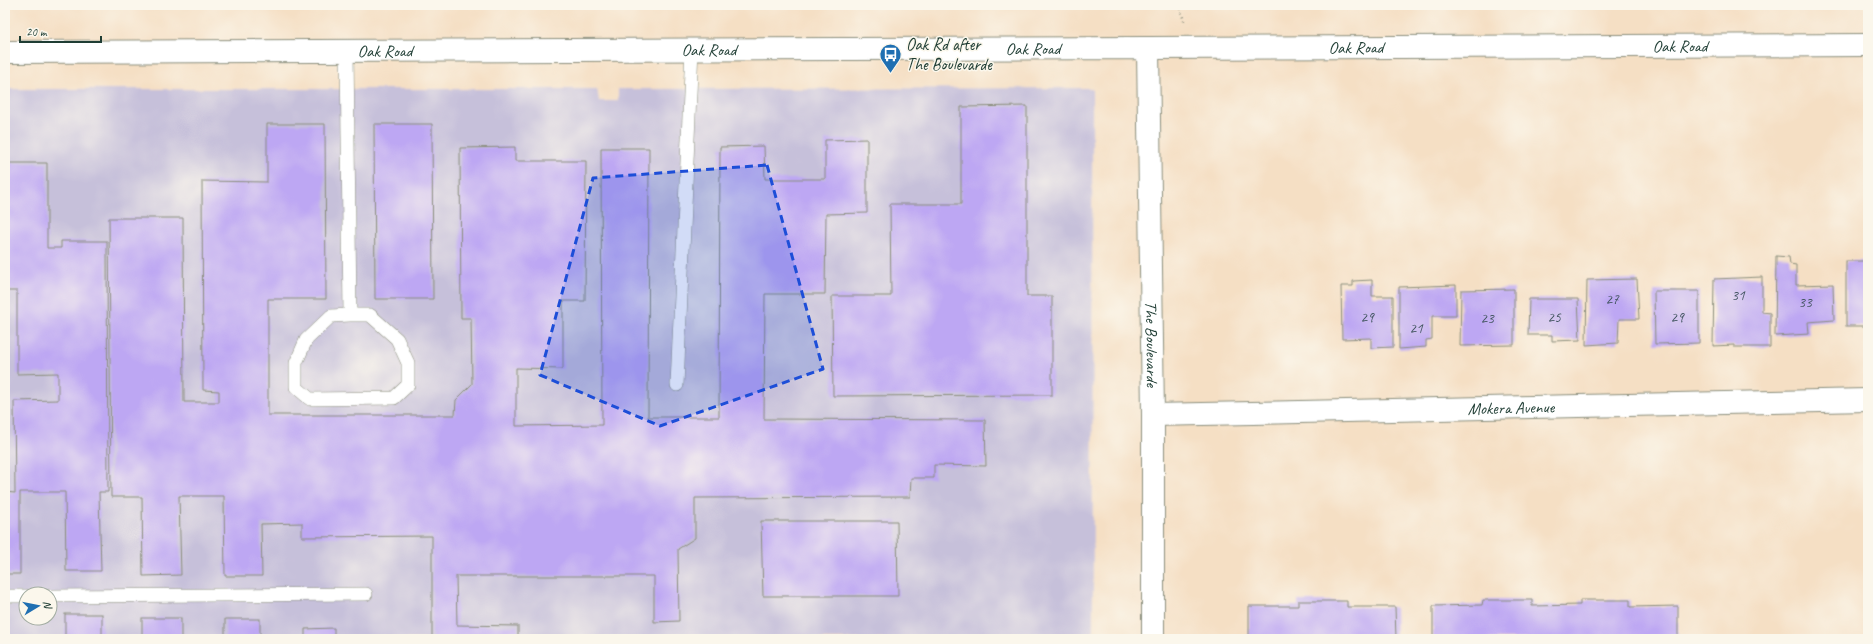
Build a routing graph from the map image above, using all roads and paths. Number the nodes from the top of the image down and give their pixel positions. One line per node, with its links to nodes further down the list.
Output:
1 (1868, 45): 2 (street, Oak Road)
2 (1148, 48): 3 (street, Oak Road); 9 (street, The Boulevarde)
3 (692, 49): 4 (street, Oak Road); 7 (lane)
4 (347, 50): 5 (street, Oak Road); 6 (lane)
5 (5, 52)
6 (350, 315): 6 (lane)
7 (677, 385)
8 (1868, 400): 9 (street, Mokera Avenue)
9 (1153, 415): 14 (street, The Boulevarde)
10 (366, 594): 13 (lane)
11 (5, 596): 12 (lane)
12 (18, 596)
13 (58, 596)
14 (1153, 639)

